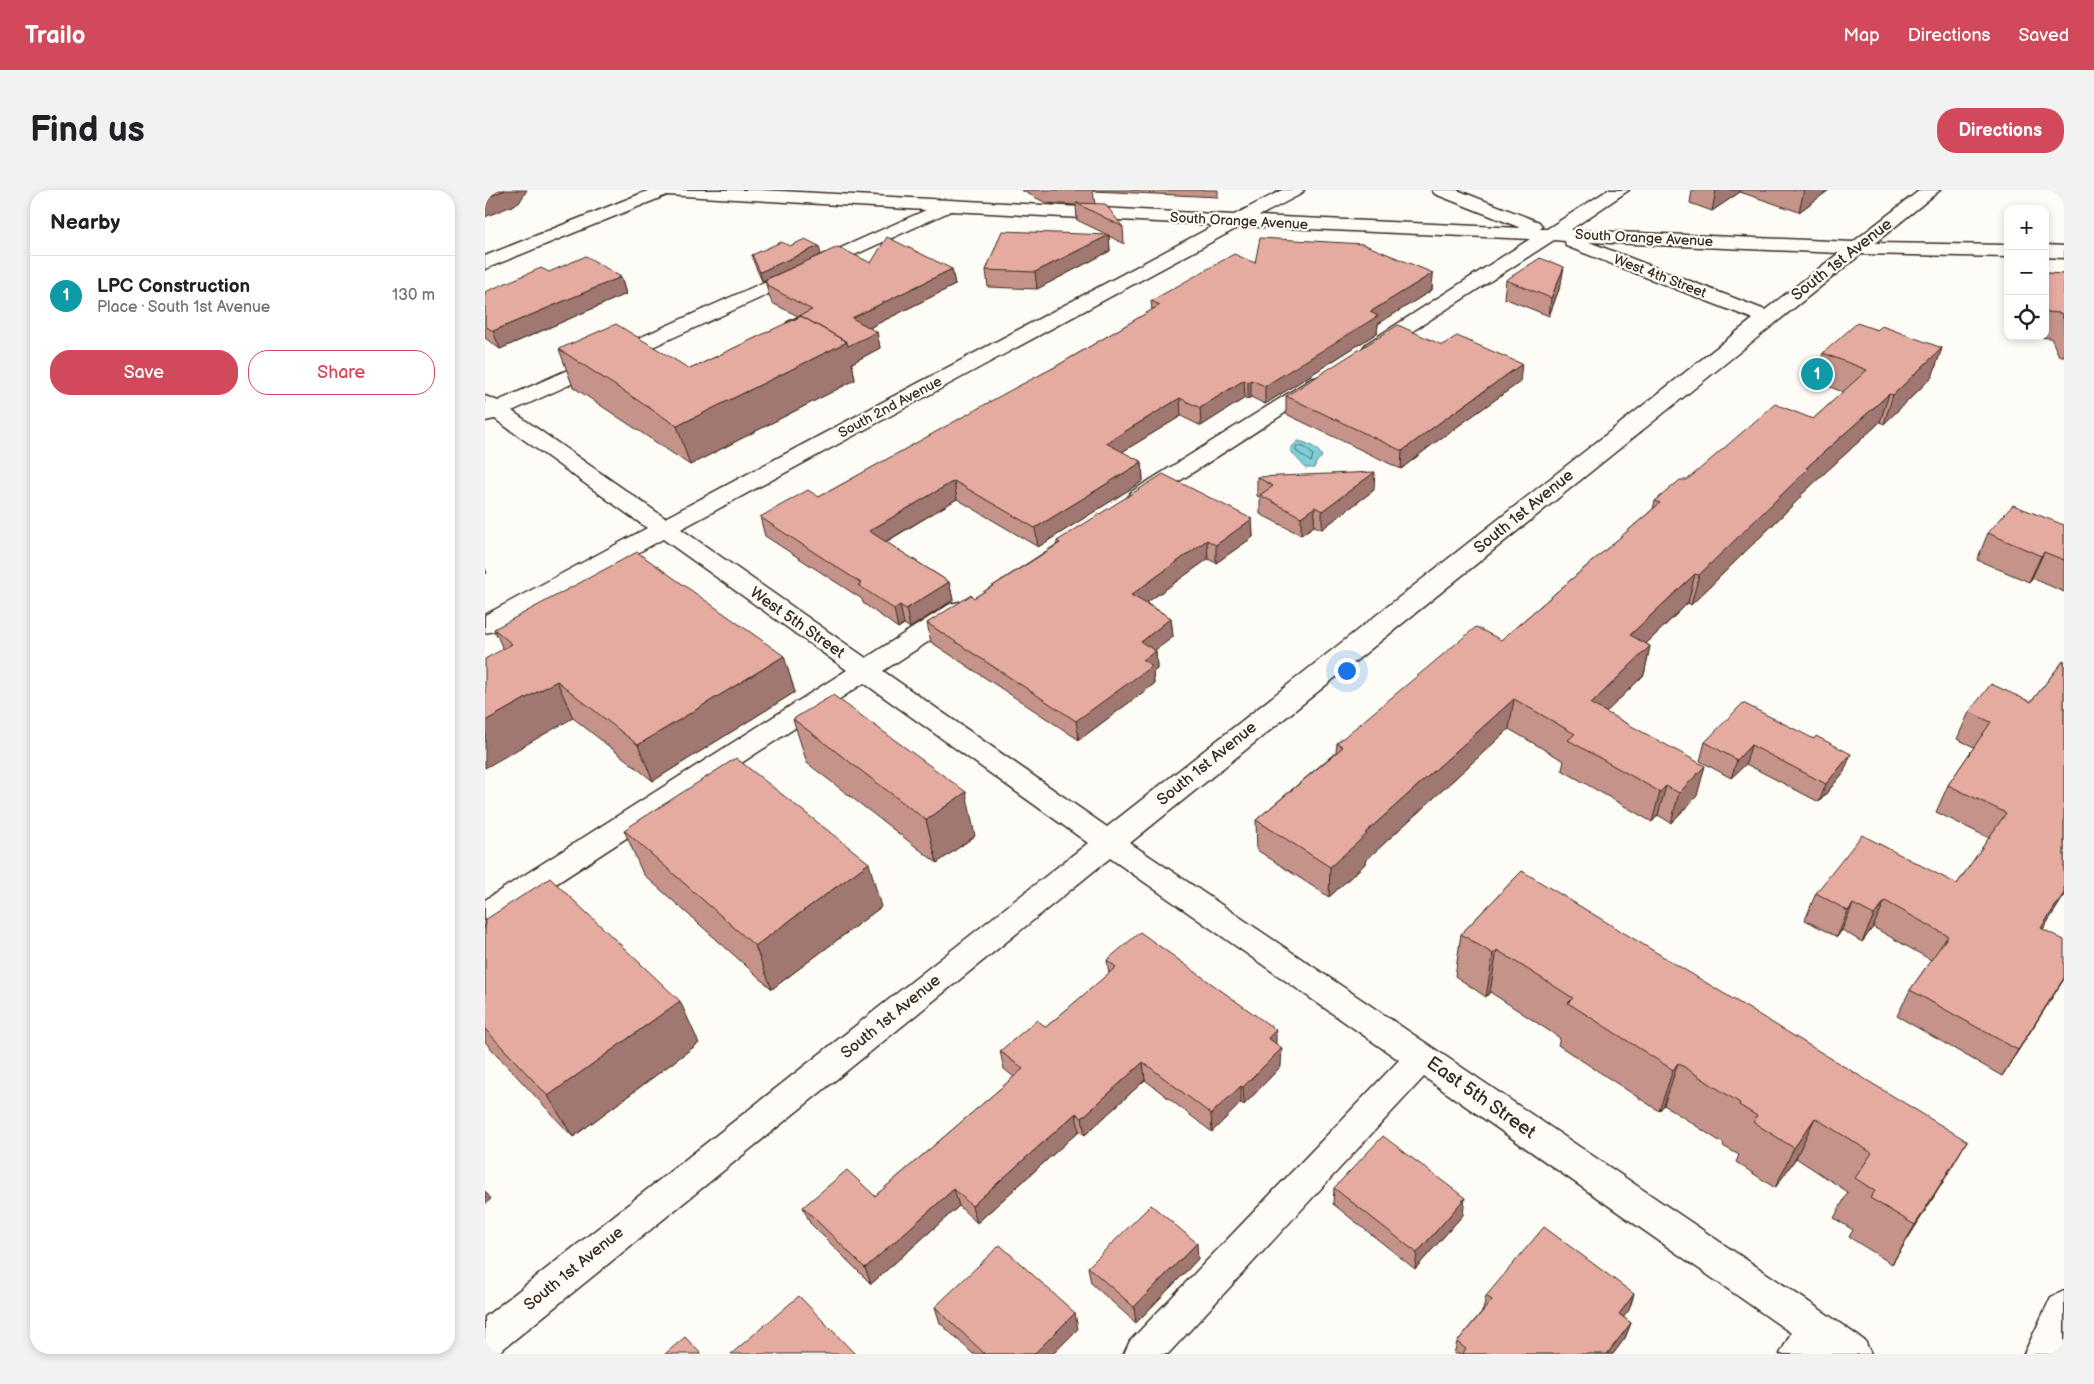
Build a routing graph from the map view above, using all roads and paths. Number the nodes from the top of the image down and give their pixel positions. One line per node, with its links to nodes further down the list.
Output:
1 (664, 190): 6 (street, South Orange Avenue); 13 (street, South Orange Avenue)
2 (1295, 190): 7 (street, South 2nd Avenue)
3 (1441, 190): 8 (street, West 4th Street)
4 (1621, 190): 8 (street)
5 (1931, 190): 9 (street, South 1st Avenue)
6 (949, 206): 7 (street, South Orange Avenue); 15 (street)
7 (1239, 221): 8 (street, South Orange Avenue); 17 (street, South 2nd Avenue)
8 (1554, 234): 9 (street, South Orange Avenue); 14 (street, West 4th Street); 16 (street)
9 (1859, 248): 10 (street, South Orange Avenue); 14 (street, South 1st Avenue)
10 (2004, 251)
11 (2049, 251): 12 (street)
12 (2064, 252)
13 (485, 263)
14 (1767, 318): 21 (street, South 1st Avenue)
15 (489, 409): 17 (street, West 5th Street)
16 (1121, 508)
17 (662, 529): 19 (street, South 2nd Avenue); 20 (street, West 5th Street)
18 (978, 598): 20 (street)
19 (485, 625)
20 (865, 670): 21 (street, West 5th Street); 22 (street)
21 (1109, 843): 23 (street, East 5th Street); 25 (street, South 1st Avenue)
22 (485, 915)
23 (1422, 1057): 26 (street, East 5th Street); 27 (street)
24 (2064, 1310): 29 (street)
25 (485, 1340)
26 (1807, 1341): 28 (street, East 5th Street)
27 (1143, 1354)
28 (1852, 1354)
29 (2043, 1354)

